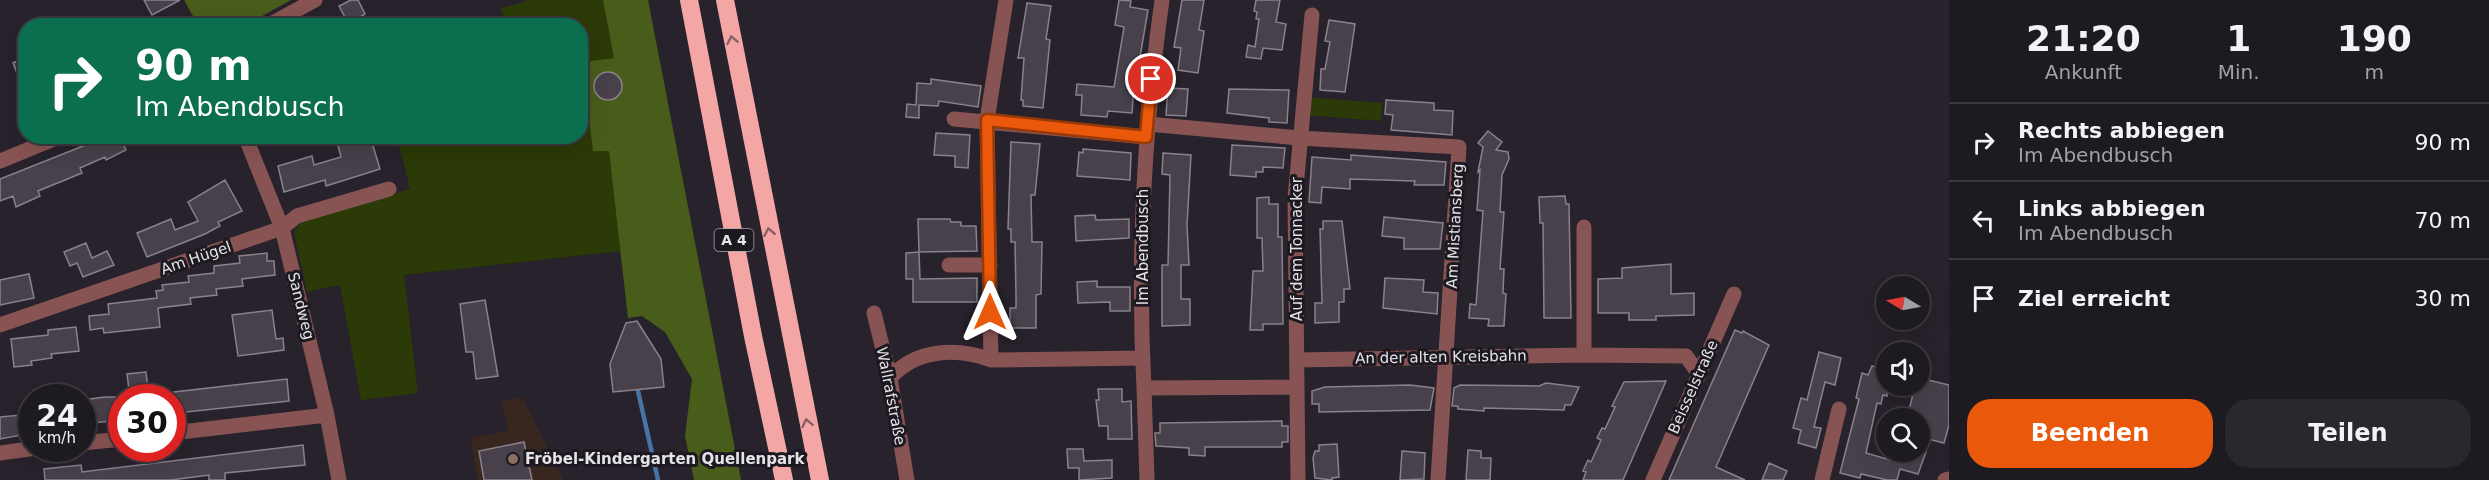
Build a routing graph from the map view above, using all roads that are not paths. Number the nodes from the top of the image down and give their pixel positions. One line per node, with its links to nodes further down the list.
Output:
1 (315, 0): 7 (street)
2 (689, 0): 38 (highway, A 4)
3 (725, 0): 39 (highway, A 4, one-way to 3)
4 (1006, 0): 9 (street)
5 (1162, 0): 10 (street, Im Abendbusch)
6 (1311, 15): 11 (street, Auf dem Tonnacker)
7 (282, 18)
8 (954, 119): 9 (street)
9 (987, 120): 10 (street); 19 (street)
10 (1147, 130): 11 (street); 25 (street, Im Abendbusch)
11 (1299, 138): 24 (street, Am Mistiansberg); 27 (street, Auf dem Tonnacker)
12 (41, 144): 14 (street)
13 (248, 144): 16 (street, Sandweg)
14 (0, 161)
15 (389, 189): 16 (street, Am Hügel)
16 (282, 228): 22 (street, Am Hügel); 33 (street, Sandweg)
17 (1584, 228): 23 (street)
18 (949, 265): 19 (street)
19 (990, 265): 26 (street)
20 (1734, 294): 28 (street, Beisselstraße)
21 (874, 313): 29 (street, Wallrafstraße)
22 (0, 325)
23 (1584, 355): 24 (street, An der alten Kreisbahn); 28 (street, An der alten Kreisbahn)
24 (1447, 357): 27 (street, An der alten Kreisbahn); 43 (street)
25 (1143, 358): 26 (street); 31 (street)
26 (991, 360): 29 (street)
27 (1297, 360): 30 (street, Auf dem Tonnacker)
28 (1698, 372): 44 (street, Beisselstraße)
29 (890, 378): 40 (street, Wallrafstraße)
30 (1295, 387): 31 (street); 42 (street, Auf dem Tonnacker)
31 (1144, 388): 41 (street)
32 (1839, 410): 45 (street)
33 (327, 415): 34 (street); 37 (street, Sandweg)
34 (186, 431)
35 (18, 450): 36 (street)
36 (0, 453)
37 (339, 480)
38 (784, 480)
39 (819, 480)
40 (907, 480)
41 (1147, 480)
42 (1298, 480)
43 (1438, 480)
44 (1653, 480)
45 (1822, 480)

